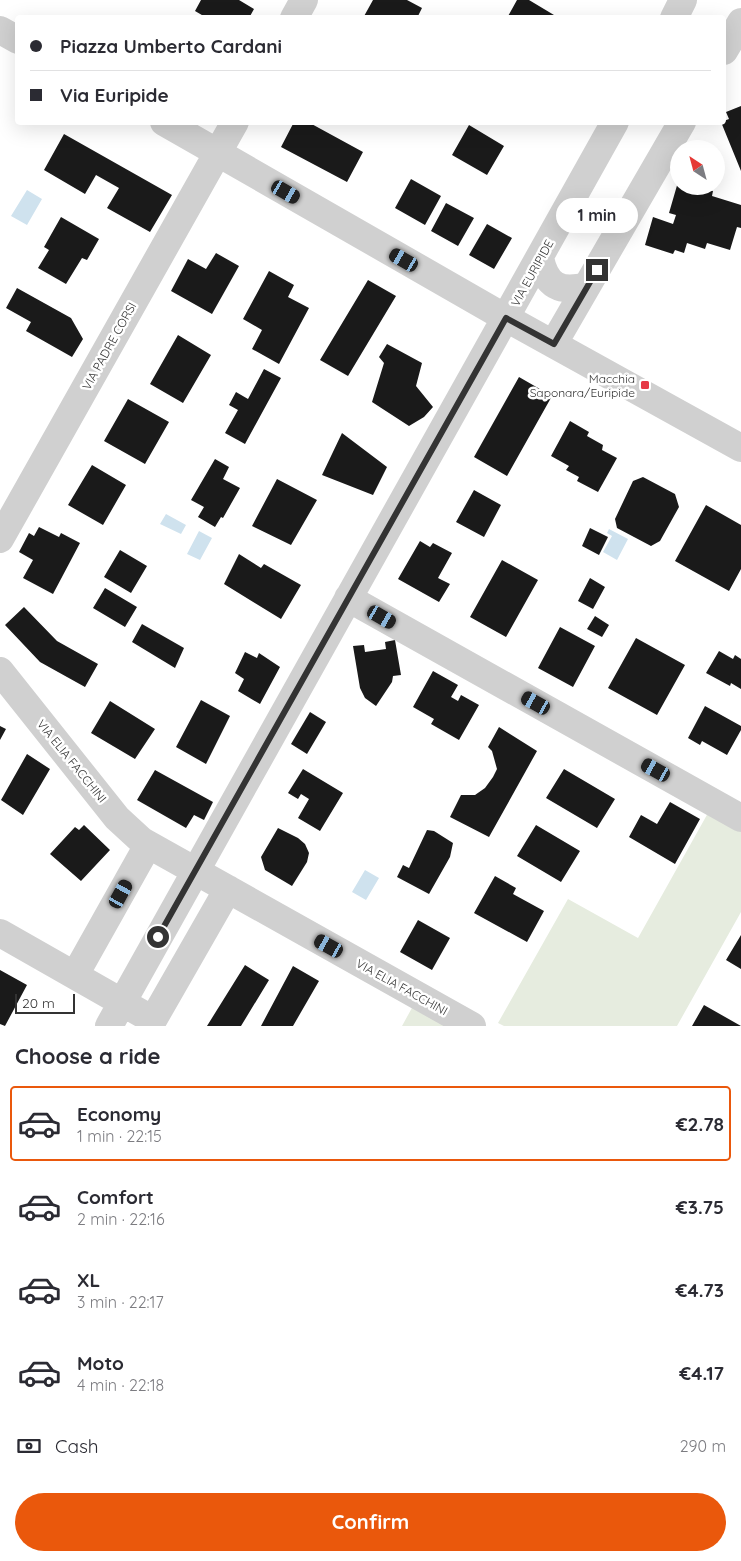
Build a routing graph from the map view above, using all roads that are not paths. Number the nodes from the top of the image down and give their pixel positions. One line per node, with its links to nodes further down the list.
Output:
1 (304, 0): 3 (street)
2 (683, 0): 4 (street)
3 (296, 15)
4 (676, 15)
5 (741, 22): 8 (street)
6 (0, 30): 7 (street)
7 (15, 38)
8 (726, 48)
9 (169, 125): 13 (street)
10 (233, 125): 13 (street, VIA PADRE CORSI)
11 (613, 125): 14 (street, VIA EURIPIDE)
12 (680, 125): 15 (street)
13 (218, 153): 16 (street); 19 (street, VIA PADRE CORSI)
14 (540, 258): 15 (street); 16 (street, VIA EURIPIDE)
15 (587, 286): 17 (street)
16 (506, 318): 17 (street); 20 (street, VIA EURIPIDE)
17 (554, 344): 18 (street)
18 (741, 448)
19 (0, 539)
20 (348, 598): 22 (street); 24 (street, VIA EURIPIDE)
21 (0, 671): 23 (street, VIA ELIA FACCHINI)
22 (741, 818)
23 (148, 845): 24 (street, VIA ELIA FACCHINI); 27 (street)
24 (195, 871): 25 (street, VIA ELIA FACCHINI); 28 (street, VIA EURIPIDE)
25 (228, 889): 28 (street); 30 (street, VIA ELIA FACCHINI)
26 (0, 933): 27 (street)
27 (75, 975): 28 (street)
28 (122, 1002): 29 (street, VIA EURIPIDE)
29 (109, 1026)
30 (472, 1026)

